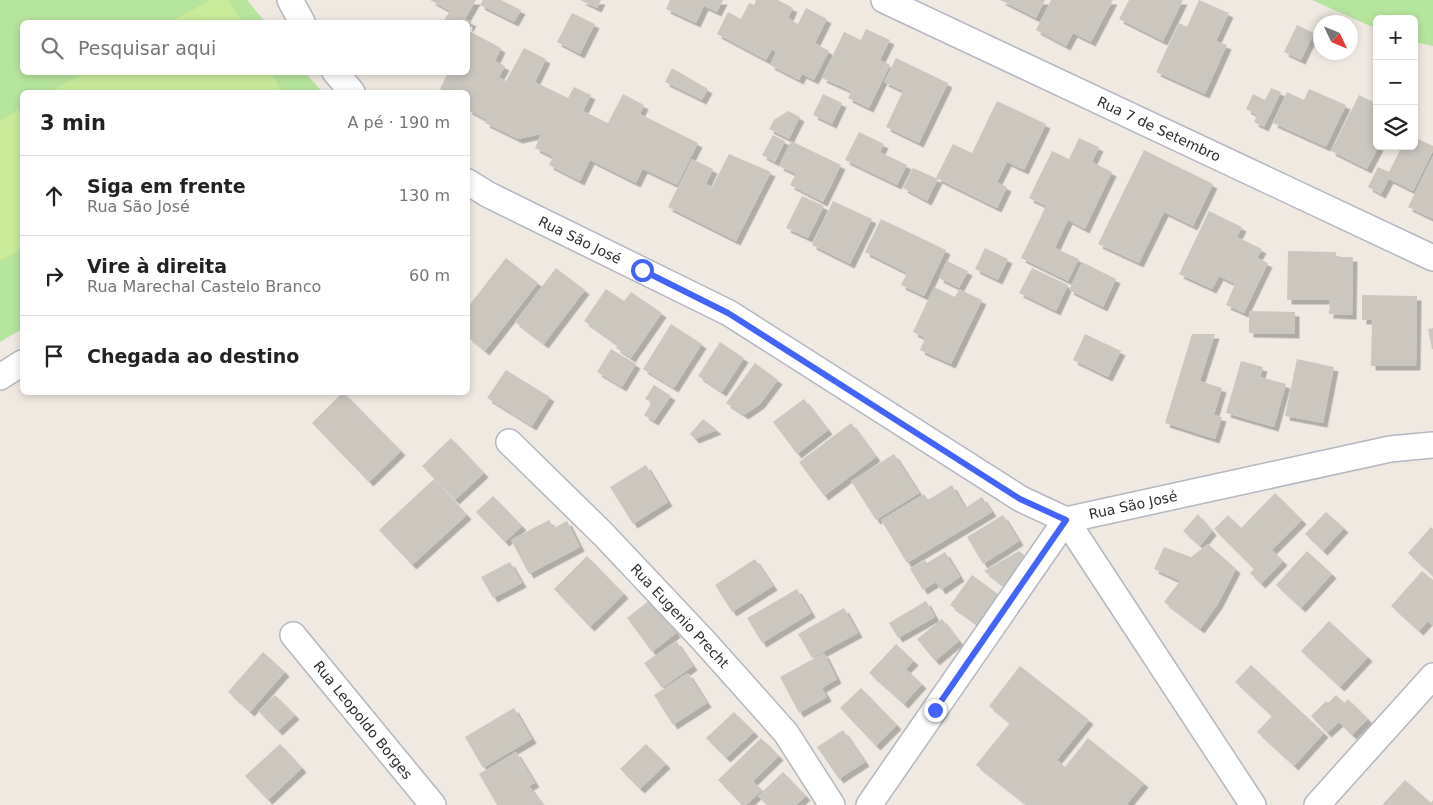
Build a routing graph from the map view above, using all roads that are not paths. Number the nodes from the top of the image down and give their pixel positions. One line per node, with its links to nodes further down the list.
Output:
1 (290, 0): 3 (street)
2 (884, 0): 7 (street, Rua 7 de Setembro)
3 (301, 20)
4 (338, 75): 5 (street)
5 (350, 90)
6 (470, 183): 12 (street, Rua São José)
7 (1433, 258)
8 (20, 364): 9 (street)
9 (0, 378)
10 (509, 442): 16 (street, Rua Eugenio Precht)
11 (1433, 445): 12 (street, Rua São José)
12 (1066, 520): 17 (street); 18 (street)
13 (293, 635): 15 (street, Rua Leopoldo Borges)
14 (1433, 676): 19 (street)
15 (433, 805)
16 (832, 805)
17 (869, 805)
18 (1252, 805)
19 (1317, 805)

